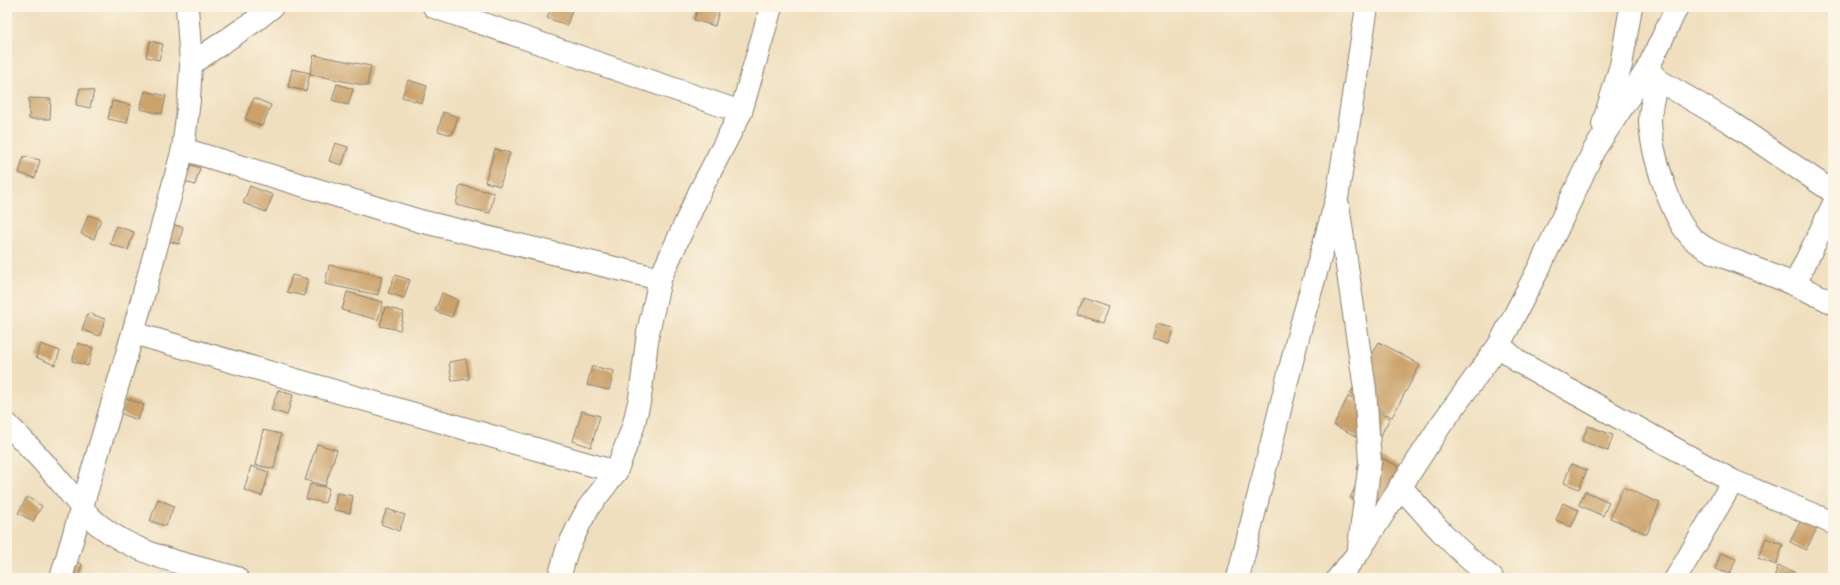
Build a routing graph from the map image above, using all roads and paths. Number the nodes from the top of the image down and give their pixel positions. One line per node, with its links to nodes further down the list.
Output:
1 (187, 7): 8 (street)
2 (272, 7): 8 (street)
3 (434, 7): 10 (street)
4 (771, 7): 10 (street)
5 (1367, 7): 14 (street)
6 (1631, 7): 12 (street)
7 (1677, 7): 9 (street)
8 (191, 64): 11 (street)
9 (1653, 74): 12 (street); 13 (street); 17 (street)
10 (741, 112): 16 (street)
11 (183, 149): 16 (street); 19 (street)
12 (1594, 150): 20 (street)
13 (1833, 192)
14 (1337, 198): 27 (street); 33 (street)
15 (1833, 205): 17 (street)
16 (660, 279): 22 (street)
17 (1795, 284): 18 (street)
18 (1833, 303)
19 (133, 333): 22 (street); 25 (street)
20 (1499, 345): 23 (street); 24 (street)
21 (7, 424): 25 (street)
22 (616, 472): 32 (street)
23 (1733, 481): 26 (street); 37 (street)
24 (1400, 486): 27 (street); 36 (street)
25 (82, 507): 28 (street); 29 (street)
26 (1833, 523)
27 (1358, 553): 34 (street); 35 (street)
28 (159, 557): 30 (street); 31 (street)
29 (61, 578)
30 (172, 578)
31 (237, 578)
32 (560, 578)
33 (1238, 578)
34 (1338, 578)
35 (1354, 578)
36 (1492, 578)
37 (1676, 578)

